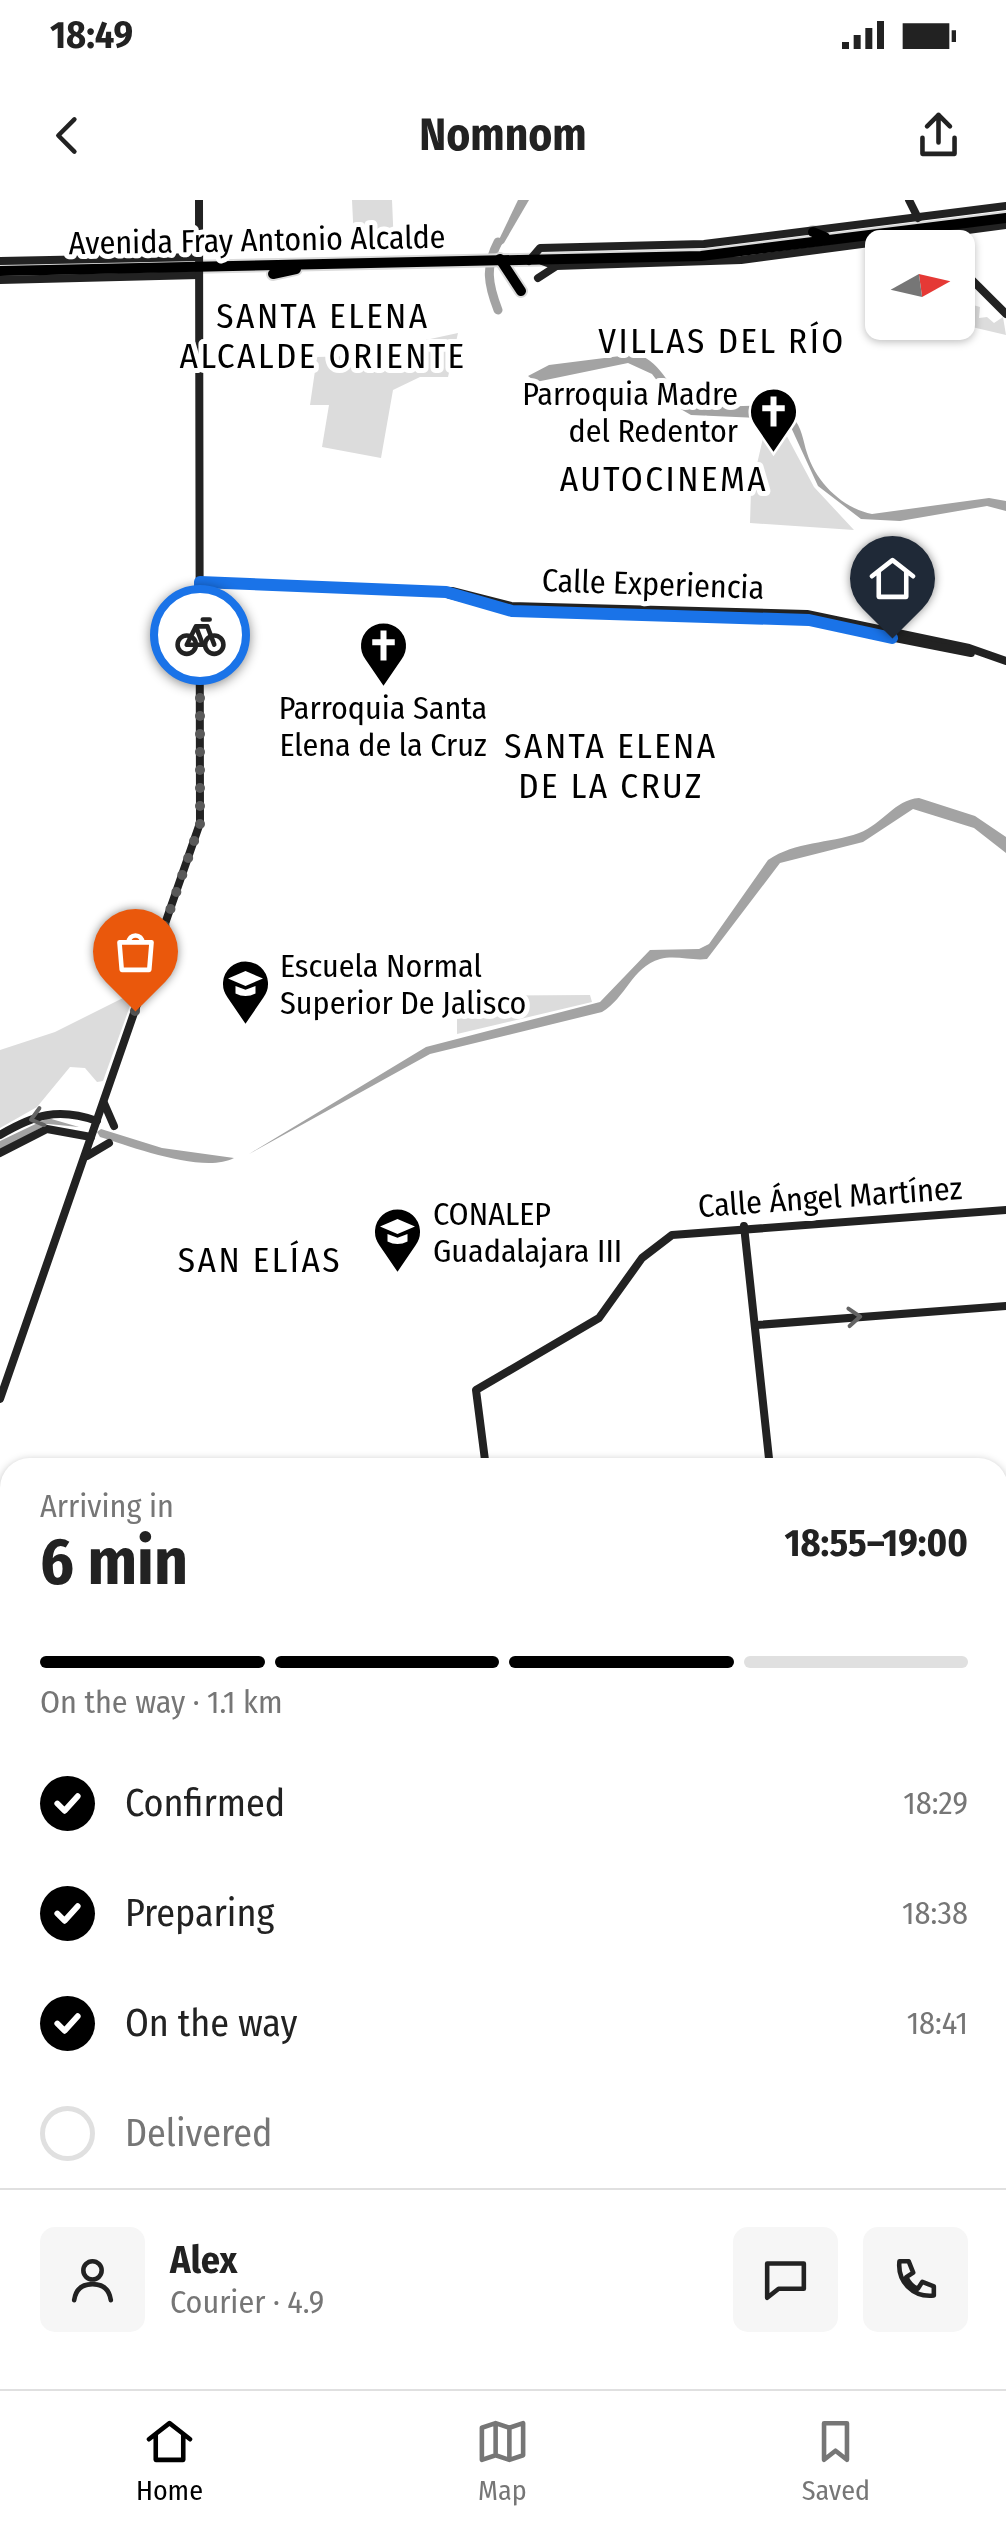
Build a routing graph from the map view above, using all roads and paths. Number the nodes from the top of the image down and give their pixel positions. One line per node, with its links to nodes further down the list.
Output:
1 (199, 200): 15 (street)
2 (910, 202): 4 (street); 5 (street)
3 (1006, 215): 5 (main road)
4 (905, 219): 5 (street); 7 (street)
5 (922, 227): 6 (street); 8 (main road); 12 (main road)
6 (924, 230)
7 (813, 232): 8 (main road); 9 (street)
8 (825, 237): 9 (main road)
9 (529, 258): 11 (main road, Avenida Fray Antonio Alcalde); 13 (main road)
10 (317, 259): 11 (main road, Avenida Fray Antonio Alcalde); 15 (main road, Avenida Fray Antonio Alcalde); 18 (main road)
11 (499, 259): 22 (main road)
12 (706, 259): 13 (main road); 16 (street)
13 (542, 261): 16 (street)
14 (0, 262): 15 (street, Avenida Fray Antonio Alcalde)
15 (199, 266): 17 (main road, Avenida Fray Antonio Alcalde); 20 (street, Avenida Fray Antonio Alcalde); 24 (street)
16 (556, 266): 19 (street)
17 (0, 271)
18 (273, 274)
19 (538, 278)
20 (0, 280)
21 (975, 282): 23 (street)
22 (521, 291)
23 (1006, 310)
24 (200, 582): 25 (street, Calle Experiencia); 26 (street)
25 (1006, 661)
26 (105, 1097): 27 (street); 28 (street); 29 (street)
27 (78, 1114): 28 (street); 31 (street, one-way to 31)
28 (97, 1121): 32 (street)
29 (114, 1126)
30 (71, 1130): 32 (street); 34 (street); 35 (street)
31 (0, 1135)
32 (91, 1137): 35 (street)
33 (108, 1143): 35 (street)
34 (0, 1154)
35 (82, 1164): 40 (street)
36 (1006, 1210): 37 (street, Calle Ángel Martínez)
37 (744, 1226): 39 (street); 41 (street, Calle Ángel Martínez)
38 (1006, 1306): 39 (street, one-way to 38)
39 (756, 1325): 42 (street)
40 (0, 1399)
41 (485, 1458)
42 (769, 1458)

